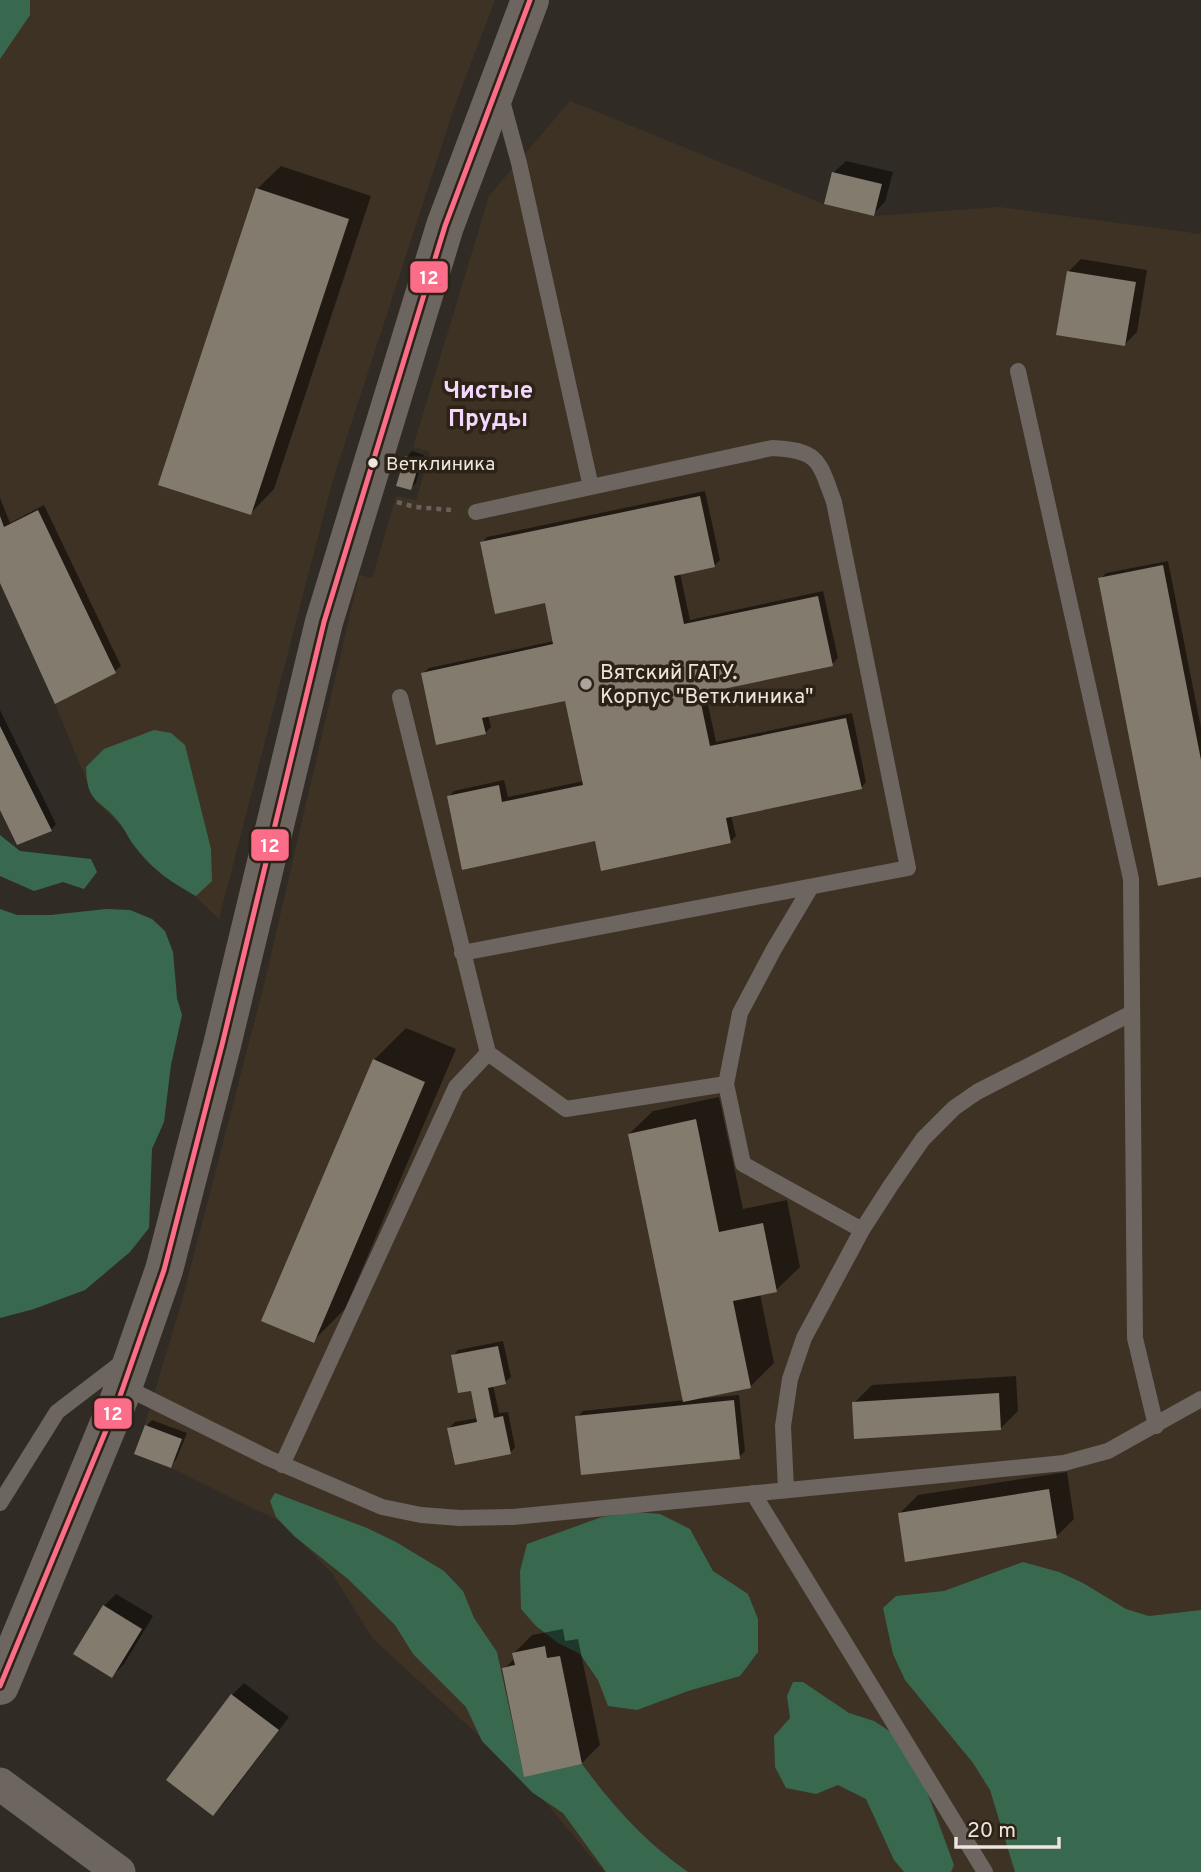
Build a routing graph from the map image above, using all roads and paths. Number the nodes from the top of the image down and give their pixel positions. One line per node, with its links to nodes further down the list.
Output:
1 (530, 0): 2 (street)
2 (497, 85): 4 (lane); 5 (street)
3 (1018, 371): 10 (lane)
4 (591, 487): 6 (lane); 8 (lane)
5 (363, 493): 6 (path); 14 (street)
6 (476, 512)
7 (400, 697): 9 (lane)
8 (811, 887): 9 (lane); 12 (lane)
9 (462, 953): 11 (lane)
10 (1132, 1013): 13 (lane); 16 (lane)
11 (488, 1053): 12 (lane); 17 (lane)
12 (726, 1084): 13 (lane)
13 (862, 1230): 18 (lane)
14 (129, 1369): 17 (lane); 20 (lane); 21 (street)
15 (1201, 1399): 16 (lane)
16 (1156, 1426): 18 (lane)
17 (282, 1465): 19 (lane)
18 (786, 1489): 19 (lane)
19 (753, 1493): 24 (lane)
20 (0, 1503)
21 (0, 1686)
22 (0, 1784): 23 (street)
23 (119, 1872)
24 (985, 1872)

